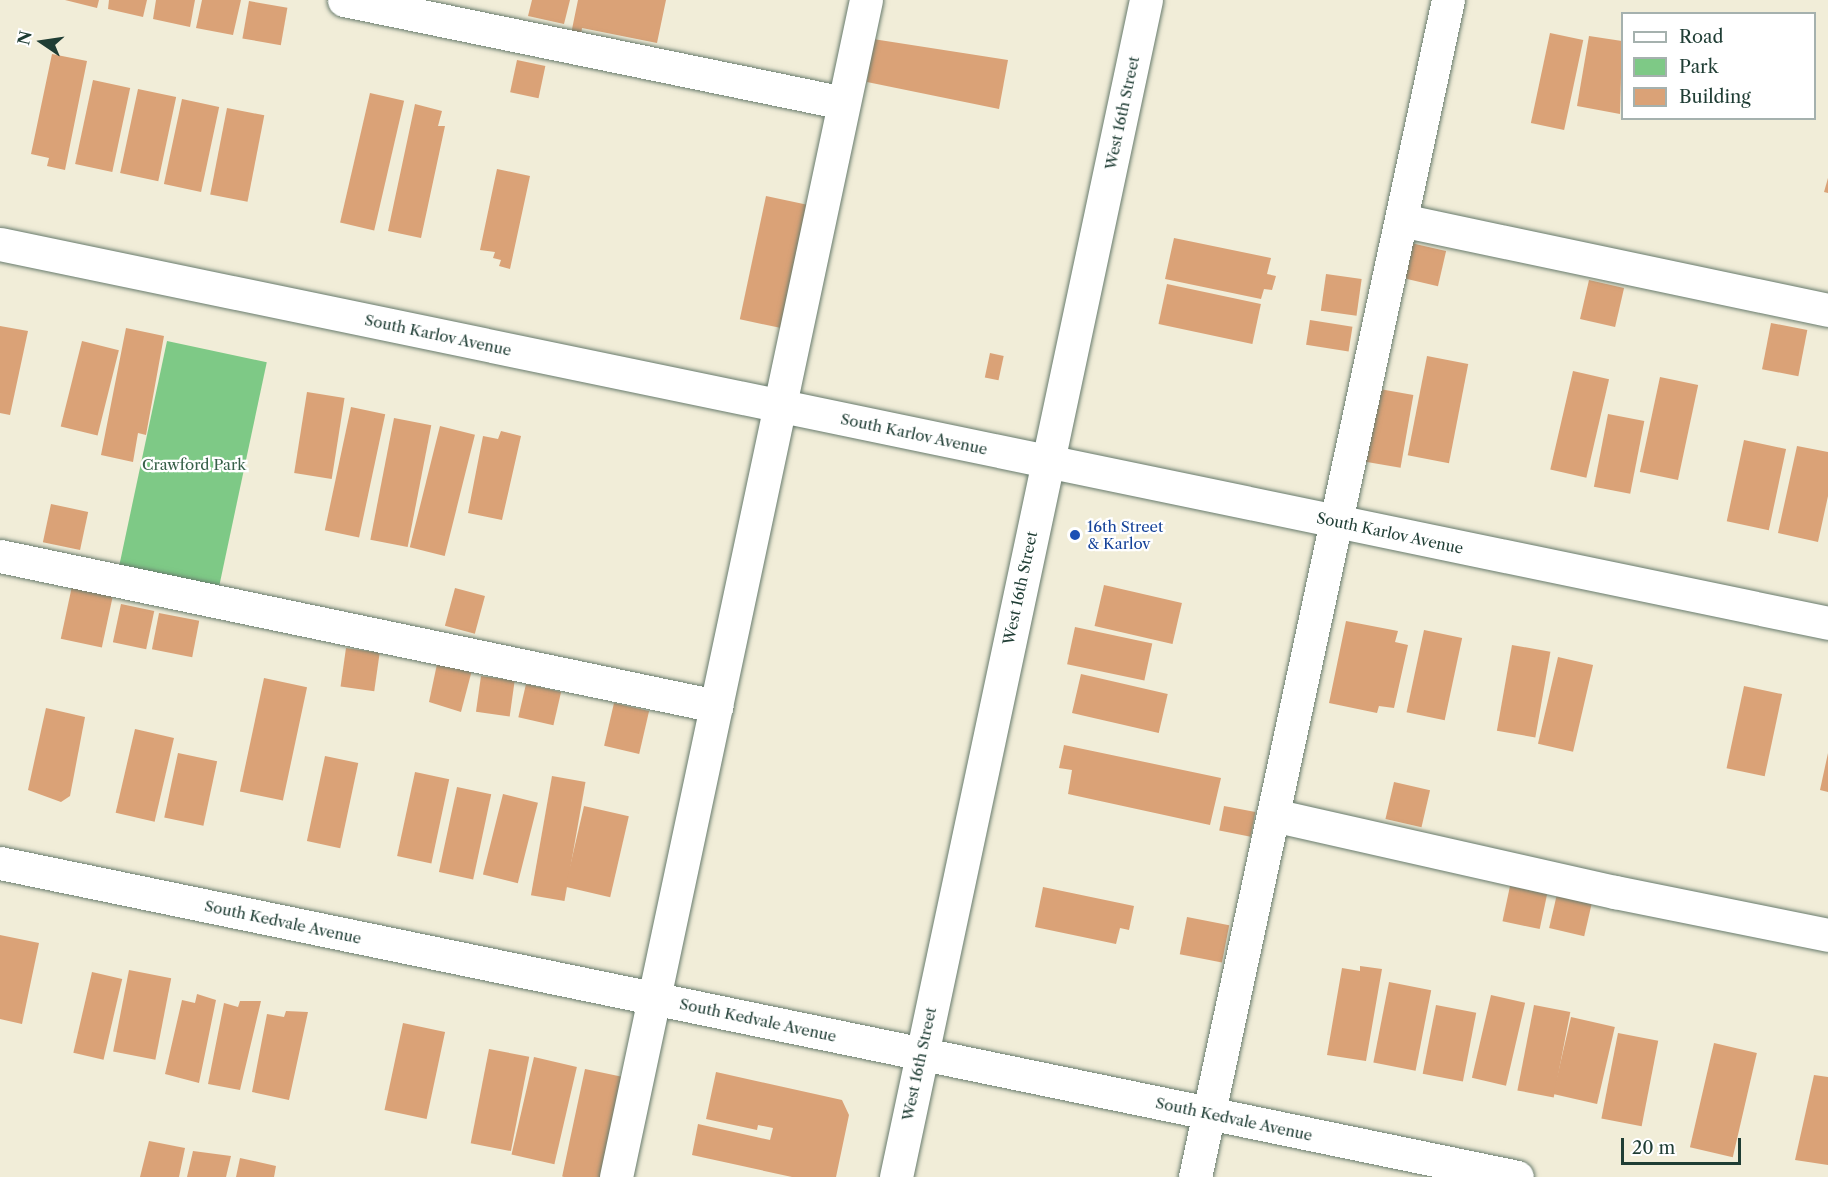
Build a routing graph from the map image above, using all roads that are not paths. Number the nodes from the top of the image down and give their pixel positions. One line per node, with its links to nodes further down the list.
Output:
1 (345, 0): 5 (street)
2 (866, 0): 5 (street)
3 (1146, 0): 10 (street, West 16th Street)
4 (1448, 0): 6 (street)
5 (844, 103): 9 (street)
6 (1401, 220): 8 (street); 11 (street)
7 (0, 244): 9 (street, South Karlov Avenue)
8 (1828, 310)
9 (780, 406): 10 (street, South Karlov Avenue); 14 (street)
10 (1047, 462): 11 (street, South Karlov Avenue); 19 (street, West 16th Street)
11 (1335, 521): 13 (street, South Karlov Avenue); 15 (street)
12 (0, 556): 14 (street)
13 (1828, 624)
14 (716, 706): 18 (street)
15 (1273, 814): 17 (street); 20 (street)
16 (0, 863): 18 (street, South Kedvale Avenue)
17 (1828, 935)
18 (654, 999): 19 (street, South Kedvale Avenue); 21 (street)
19 (921, 1054): 20 (street, South Kedvale Avenue); 22 (street, West 16th Street)
20 (1209, 1113): 23 (street); 24 (street, South Kedvale Avenue)
21 (616, 1177)
22 (896, 1177)
23 (1195, 1177)
24 (1517, 1177)

